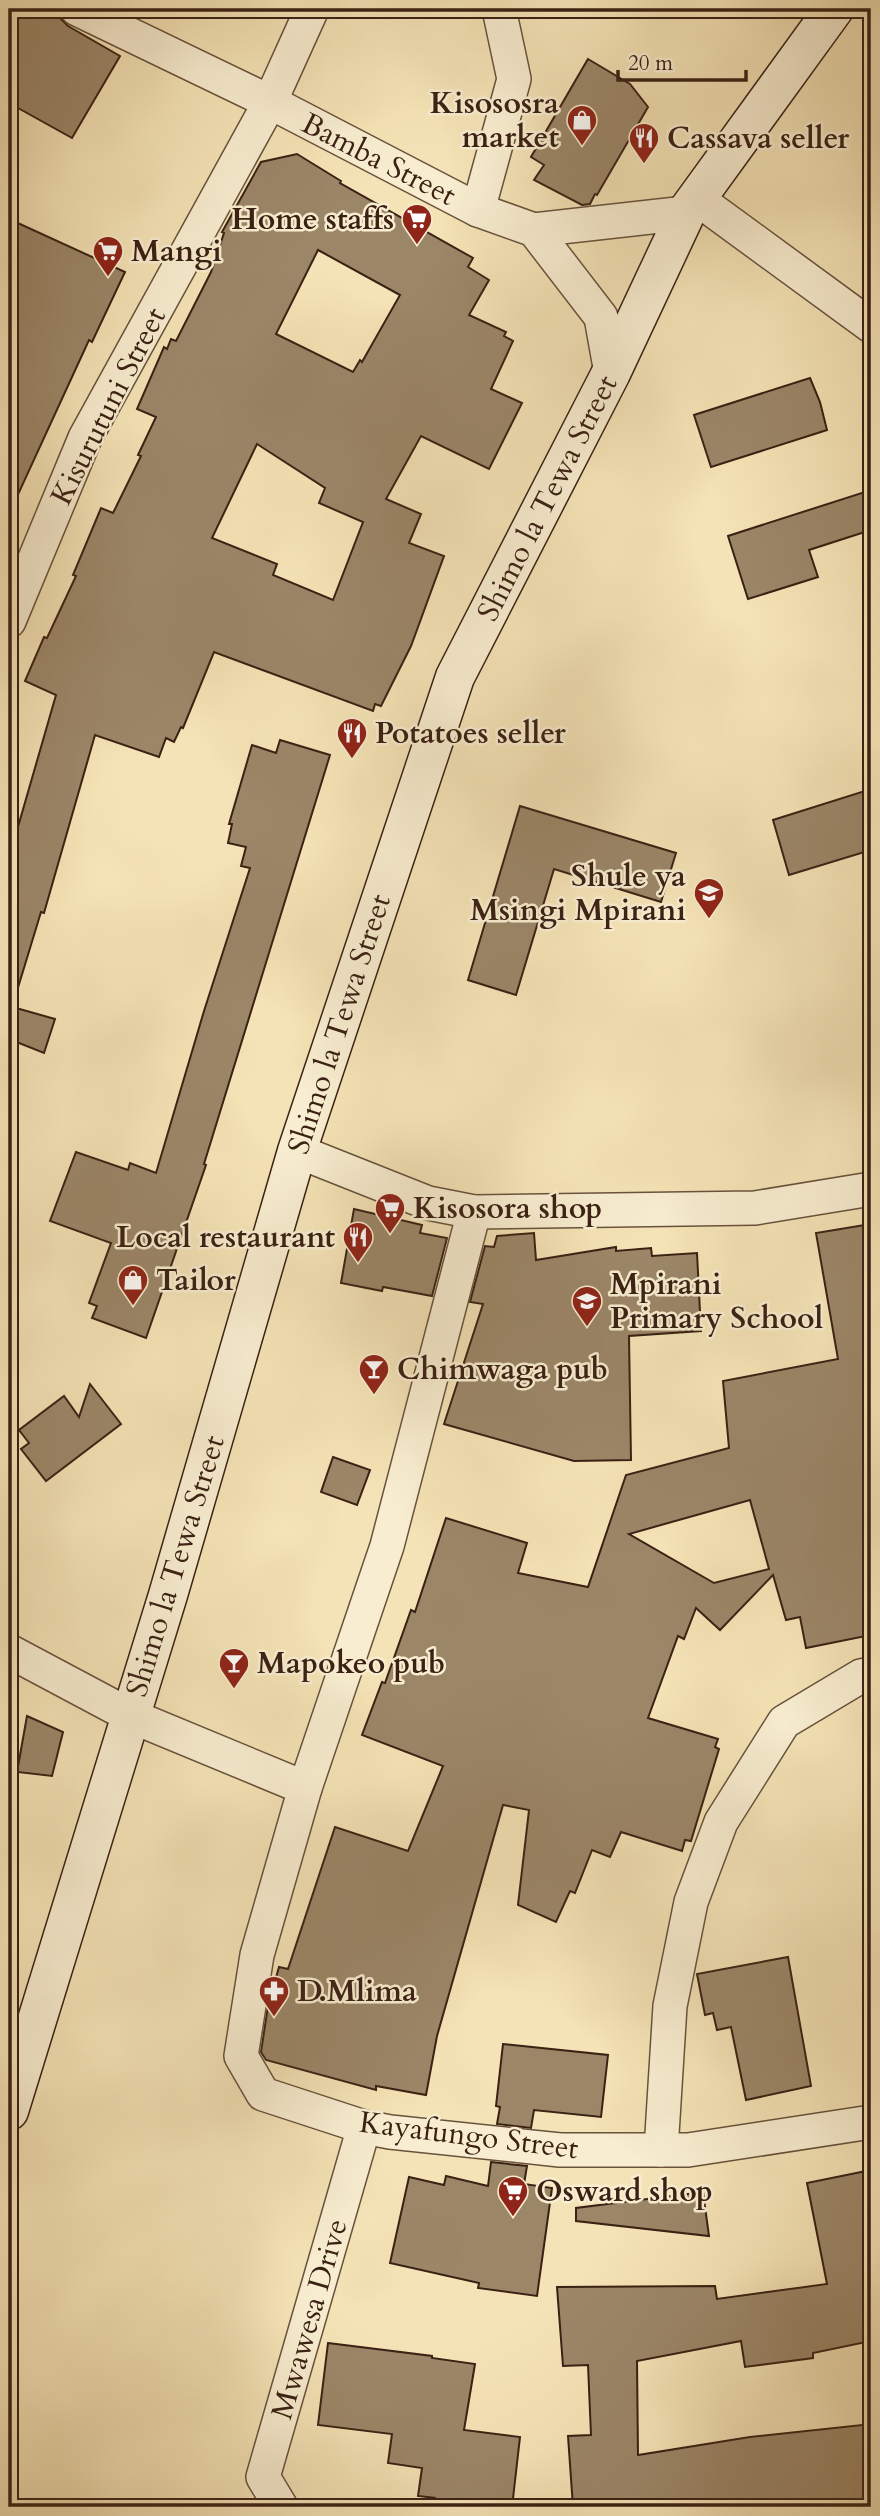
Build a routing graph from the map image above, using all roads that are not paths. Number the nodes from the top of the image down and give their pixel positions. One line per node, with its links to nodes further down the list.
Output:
1 (77, 9): 5 (street, Bamba Street)
2 (312, 9): 5 (street, Kisurutuni Street)
3 (499, 9): 7 (street)
4 (834, 9): 6 (street, Shimo la Tewa Street)
5 (270, 102): 7 (street, Bamba Street); 11 (street, Kisurutuni Street)
6 (691, 205): 8 (street); 9 (street); 10 (street, Shimo la Tewa Street)
7 (478, 210): 8 (street, Bamba Street)
8 (534, 230): 10 (street)
9 (871, 326)
10 (611, 373): 12 (street, Shimo la Tewa Street)
11 (9, 621)
12 (297, 1151): 14 (street); 17 (street, Shimo la Tewa Street)
13 (871, 1189): 14 (street)
14 (474, 1212): 18 (street, Kayafungo Street)
15 (9, 1651): 17 (street)
16 (871, 1674): 22 (street)
17 (131, 1716): 18 (street); 19 (street, Shimo la Tewa Street)
18 (305, 1788): 21 (street, Kayafungo Street)
19 (9, 2111)
20 (871, 2122): 22 (street, Kayafungo Street)
21 (364, 2127): 22 (street, Kayafungo Street); 23 (street, Mwawesa Drive)
22 (661, 2150)
23 (281, 2507)

